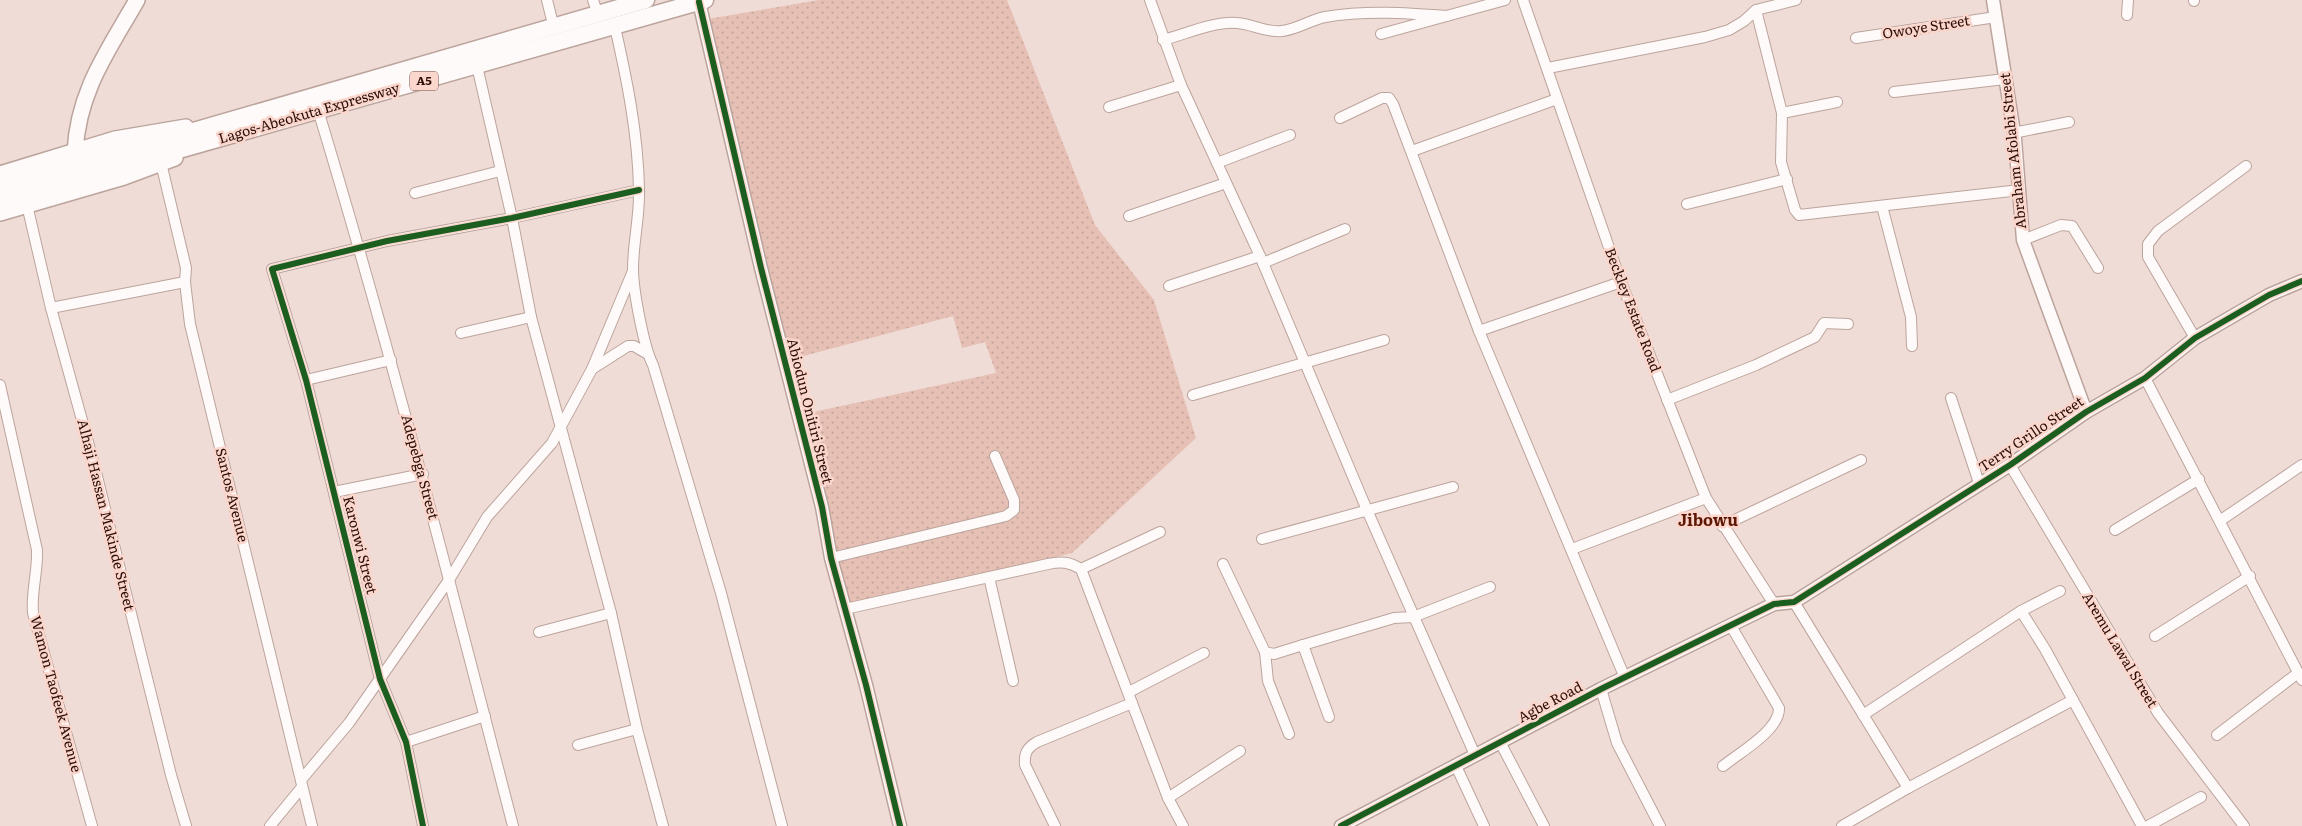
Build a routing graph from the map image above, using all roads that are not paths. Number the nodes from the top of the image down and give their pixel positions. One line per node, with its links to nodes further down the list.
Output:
1 (127, 0): 38 (main road)
2 (137, 0): 38 (main road)
3 (547, 0): 18 (street)
4 (646, 0): 12 (highway, Lagos-Abeokuta Expressway / A5)
5 (1150, 0): 21 (street)
6 (1505, 0): 15 (street)
7 (1523, 0): 23 (street, Beckley Estate Road)
8 (1796, 0): 13 (street)
9 (1993, 0): 16 (street, Abraham Afolabi Street)
10 (2128, 0): 14 (street)
11 (702, 1): 17 (highway, Lagos-Abeokuta Expressway / A5); 104 (street, Abiodun Onitiri Street)
12 (595, 8): 18 (highway, Lagos-Abeokuta Expressway / A5)
13 (1756, 10): 23 (street); 31 (street)
14 (2128, 15)
15 (1447, 16): 19 (street); 21 (street)
16 (1996, 17): 20 (street, Owoye Street); 24 (street, Abraham Afolabi Street)
17 (615, 27): 22 (highway, Lagos-Abeokuta Expressway / A5); 47 (street)
18 (554, 28): 33 (highway, Lagos-Abeokuta Expressway / A5)
19 (1381, 34)
20 (1856, 38)
21 (1163, 40): 25 (street)
22 (477, 66): 30 (highway, Lagos-Abeokuta Expressway / A5); 42 (street)
23 (1548, 68): 27 (street, Beckley Estate Road)
24 (2005, 78): 26 (street); 35 (street, Abraham Afolabi Street)
25 (1181, 85): 29 (street); 40 (street)
26 (1894, 92)
27 (1557, 99): 37 (street); 65 (street, Beckley Estate Road)
28 (1837, 102): 31 (street)
29 (1109, 107)
30 (318, 110): 33 (highway, Lagos-Abeokuta Expressway / A5); 59 (street, Adepebga Street)
31 (1782, 113): 44 (street)
32 (1340, 118): 37 (street)
33 (251, 122): 38 (main road); 39 (main road); 46 (highway, Lagos-Abeokuta Expressway / A5); 50 (highway, Lagos-Abeokuta Expressway / A5)
34 (2070, 122): 35 (street)
35 (2013, 132): 48 (street, Abraham Afolabi Street)
36 (1290, 135): 40 (street)
37 (1412, 151): 70 (street)
38 (72, 153): 43 (main road)
39 (161, 163): 52 (main road); 64 (street, Santos Avenue)
40 (1217, 163): 45 (street)
41 (2246, 166): 72 (street)
42 (500, 171): 49 (street); 56 (street)
43 (0, 174)
44 (1788, 179): 51 (street); 53 (street)
45 (1226, 183): 55 (street); 60 (street)
46 (0, 187)
47 (639, 190): 56 (street); 62 (street)
48 (2020, 190): 53 (street); 58 (street, Abraham Afolabi Street)
49 (415, 193)
50 (0, 201)
51 (1687, 204)
52 (27, 205): 54 (main road); 67 (street, Alhaji Hassan Makinde Street)
53 (1882, 206): 74 (street)
54 (0, 213)
55 (1130, 216)
56 (512, 218): 59 (street); 68 (street)
57 (1345, 229): 60 (street)
58 (2023, 240): 61 (street); 85 (street, Abraham Afolabi Street)
59 (360, 249): 76 (street, Adepebga Street); 80 (street, Karonwi Street)
60 (1261, 260): 66 (street); 77 (street)
61 (2098, 268)
62 (633, 271): 75 (street); 78 (street)
63 (2302, 281): 72 (street, Terry Grillo Street)
64 (185, 282): 67 (street); 145 (street, Santos Avenue)
65 (1621, 282): 70 (street); 84 (street, Beckley Estate Road)
66 (1169, 286)
67 (51, 308): 152 (street, Alhaji Hassan Makinde Street)
68 (531, 318): 71 (street); 86 (street)
69 (1848, 324): 84 (street)
70 (1479, 331): 103 (street)
71 (461, 333)
72 (2195, 338): 79 (street, Terry Grillo Street)
73 (1384, 340): 77 (street)
74 (1912, 346)
75 (646, 353): 78 (street); 158 (street)
76 (391, 360): 80 (street); 91 (street, Adepebga Street)
77 (1304, 361): 82 (street); 97 (street)
78 (592, 369): 86 (street)
79 (2145, 378): 85 (street, Terry Grillo Street); 92 (street)
80 (306, 380): 95 (street, Karonwi Street)
81 (0, 385): 151 (street, Wamon Taofeek Avenue)
82 (1193, 396)
83 (1951, 398): 93 (street)
84 (1667, 400): 96 (street, Beckley Estate Road)
85 (2086, 412): 89 (street, Terry Grillo Street)
86 (561, 426): 109 (street); 116 (street)
87 (995, 456): 104 (street)
88 (1861, 460): 99 (street)
89 (2010, 464): 93 (street, Terry Grillo Street); 168 (street, Aremu Lawal Street)
90 (2302, 465): 98 (street)
91 (423, 474): 95 (street); 109 (street, Adepebga Street)
92 (2199, 479): 98 (street); 100 (street)
93 (1979, 483): 112 (street, Terry Grillo Street)
94 (1453, 487): 97 (street)
95 (334, 492): 126 (street, Karonwi Street)
96 (1706, 498): 99 (street, Beckley Estate Road); 103 (street)
97 (1367, 510): 102 (street); 117 (street)
98 (2220, 520): 107 (street)
99 (1722, 526): 113 (street, Beckley Estate Road)
100 (2116, 530)
101 (1160, 532): 106 (street)
102 (1262, 539)
103 (1572, 549): 125 (street)
104 (832, 558): 114 (street, Abiodun Onitiri Street)
105 (1223, 564): 122 (street)
106 (1081, 570): 108 (street); 129 (street)
107 (2250, 576): 120 (street); 124 (street)
108 (989, 577): 114 (street); 127 (street)
109 (449, 580): 126 (street); 133 (street, Adepebga Street)
110 (1490, 587): 117 (street)
111 (2060, 591): 115 (street)
112 (1794, 602): 113 (street, Terry Grillo Street); 132 (street)
113 (1774, 604): 118 (street, Agbe Road)
114 (845, 609): 159 (street, Abiodun Onitiri Street)
115 (2021, 611): 130 (street); 132 (street)
116 (611, 613): 119 (street); 135 (street)
117 (1413, 617): 121 (street); 142 (street)
118 (1731, 626): 125 (street, Agbe Road); 144 (street)
119 (539, 632)
120 (2155, 636)
121 (1303, 645): 122 (street); 134 (street)
122 (1265, 652): 136 (street)
123 (1204, 653): 129 (street)
124 (2300, 676): 137 (street)
125 (1625, 678): 128 (street, Agbe Road)
126 (380, 679): 138 (street, Karonwi Street); 145 (street)
127 (1012, 681)
128 (1601, 689): 139 (street, Agbe Road); 165 (street)
129 (1129, 692): 131 (street)
130 (2073, 700): 146 (street); 166 (street)
131 (1132, 703): 148 (street); 160 (street)
132 (1863, 715): 146 (street)
133 (485, 716): 138 (street); 156 (street, Adepebga Street)
134 (1329, 716)
135 (637, 729): 140 (street); 157 (street)
136 (1289, 734)
137 (2217, 735)
138 (406, 742): 155 (street, Karonwi Street)
139 (1500, 742): 142 (street, Agbe Road); 164 (street)
140 (578, 745)
141 (1240, 751): 148 (street)
142 (1475, 755): 143 (street, Agbe Road)
143 (1456, 766): 149 (street, Agbe Road); 163 (street)
144 (1723, 766)
145 (301, 783): 153 (street); 154 (street, Santos Avenue)
146 (1908, 788): 150 (street)
147 (2201, 797): 167 (street)
148 (1168, 798): 161 (street)
149 (1358, 822): 162 (street, Agbe Road)
150 (1846, 825)
151 (92, 826)
152 (186, 826)
153 (270, 826)
154 (312, 826)
155 (423, 826)
156 (513, 826)
157 (663, 826)
158 (782, 826)
159 (900, 826)
160 (1055, 826)
161 (1183, 826)
162 (1341, 826)
163 (1484, 826)
164 (1544, 826)
165 (1660, 826)
166 (2142, 826)
167 (2148, 826)
168 (2244, 826)

